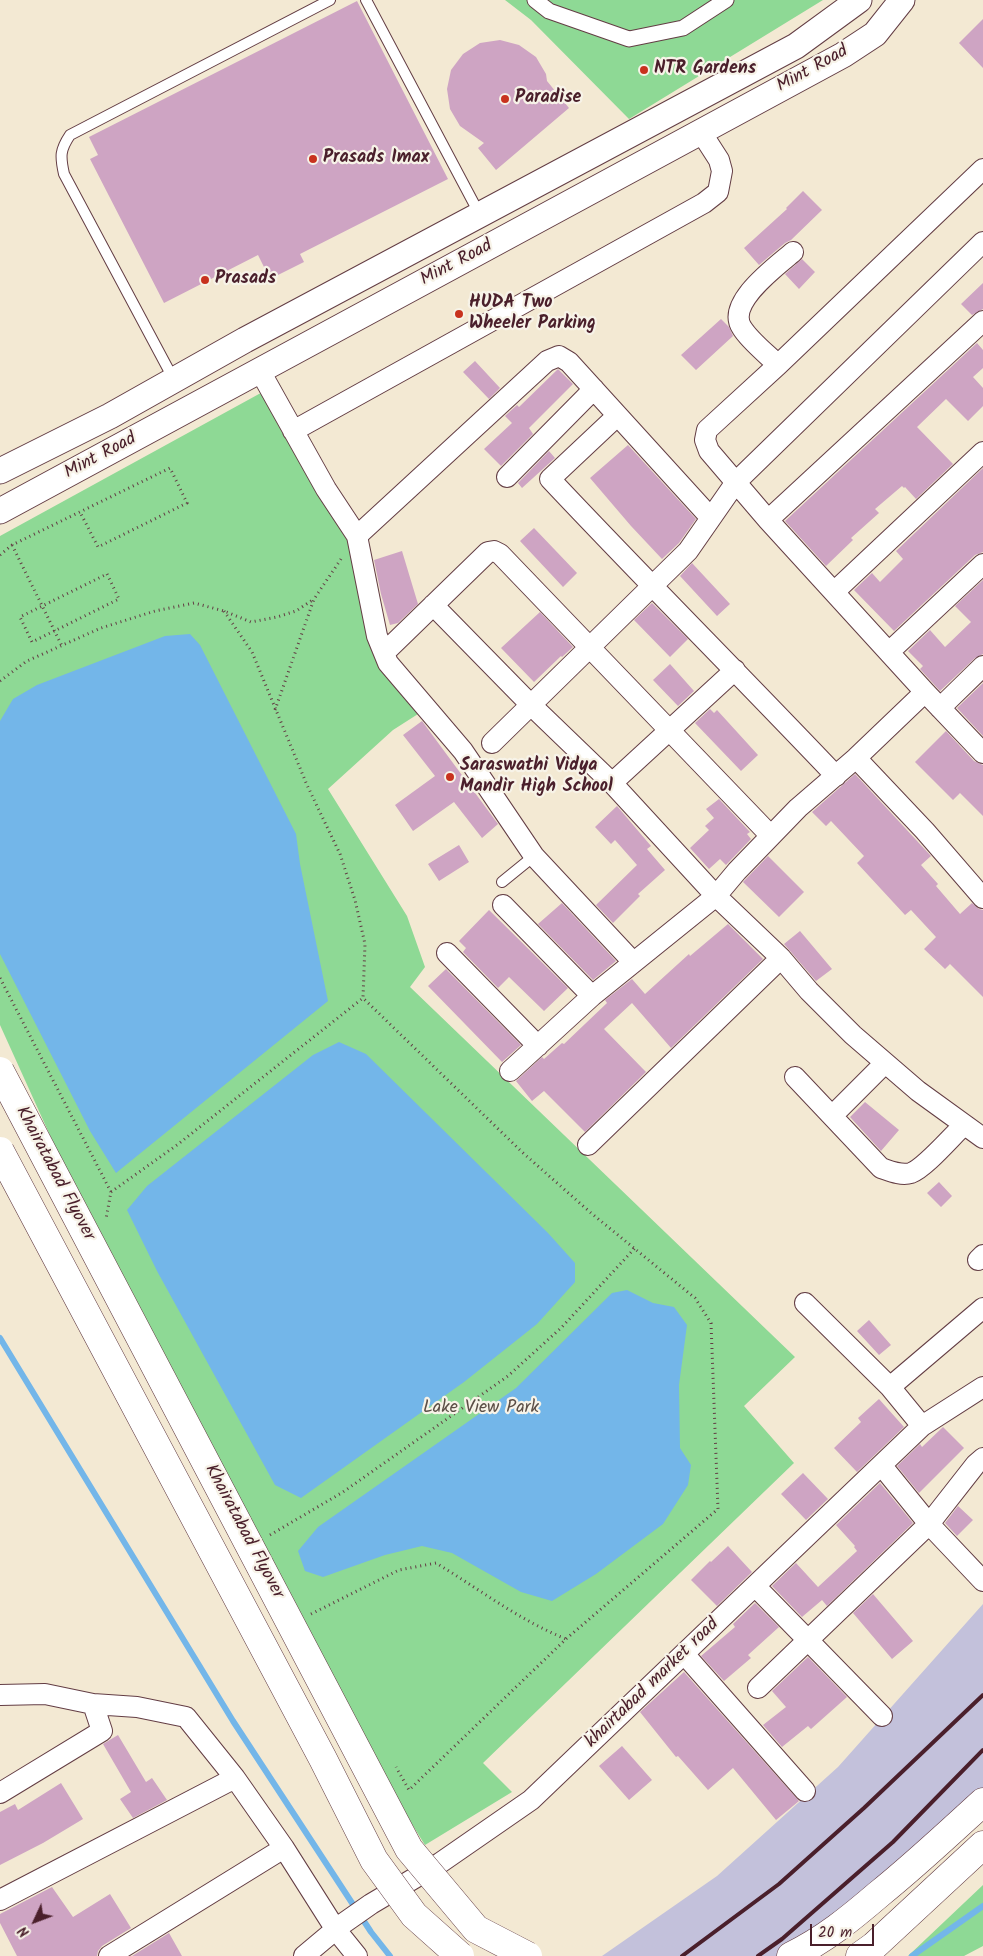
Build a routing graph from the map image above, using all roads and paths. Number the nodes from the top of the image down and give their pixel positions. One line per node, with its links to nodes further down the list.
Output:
1 (330, 0): 16 (lane)
2 (366, 0): 10 (lane)
3 (535, 0): 4 (street)
4 (726, 0)
5 (902, 0): 7 (street, Mint Road)
6 (858, 2): 7 (street); 10 (street, Mint Road)
7 (875, 34): 8 (street, Mint Road)
8 (702, 132): 15 (street, Mint Road); 19 (street)
9 (983, 169): 14 (street)
10 (480, 215): 16 (street, Mint Road)
11 (983, 242): 23 (street)
12 (793, 252): 14 (street)
13 (983, 321): 27 (street)
14 (778, 365): 23 (street)
15 (260, 371): 19 (street); 24 (street, Mint Road)
16 (174, 380): 21 (street, Mint Road)
17 (594, 389): 18 (street); 22 (street); 28 (street)
18 (617, 416): 26 (street); 32 (street)
19 (293, 431): 28 (street)
20 (983, 452): 33 (street)
21 (0, 471)
22 (507, 477)
23 (736, 482): 26 (street); 27 (street)
24 (1, 508)
25 (80, 512): 25 (path); 29 (path)
26 (710, 517): 32 (street)
27 (768, 520): 33 (street)
28 (357, 536): 34 (path); 42 (street)
29 (12, 546): 30 (path); 35 (path)
30 (0, 555)
31 (983, 564): 41 (street)
32 (651, 587): 40 (street); 44 (street)
33 (834, 592): 41 (street)
34 (314, 599): 37 (path); 49 (path)
35 (42, 606): 38 (path); 38 (path); 38 (path)
36 (434, 606): 40 (street); 42 (street); 47 (street)
37 (224, 611): 39 (path); 49 (path)
38 (55, 631): 39 (path)
39 (62, 646): 45 (path)
40 (590, 647): 47 (street); 50 (street)
41 (889, 652): 46 (street)
42 (384, 653): 57 (street)
43 (983, 666): 48 (street)
44 (735, 670): 50 (street); 54 (street)
45 (0, 681)
46 (925, 692): 48 (street); 53 (street)
47 (531, 705): 51 (street); 55 (street)
48 (940, 708): 52 (street)
49 (275, 710): 67 (path)
50 (669, 730): 55 (street); 56 (street)
51 (492, 743)
52 (983, 753)
53 (856, 758): 54 (street); 60 (street)
54 (836, 776): 56 (street)
55 (612, 783): 59 (street)
56 (771, 836): 59 (street)
57 (534, 856): 58 (lane); 64 (street)
58 (502, 882)
59 (716, 896): 63 (street); 64 (street)
60 (983, 898)
61 (503, 906): 66 (street)
62 (447, 953): 68 (street)
63 (781, 958): 69 (street); 76 (street)
64 (633, 962): 66 (street)
65 (0, 978): 67 (path)
66 (592, 996): 68 (street)
67 (363, 998): 78 (path)
68 (538, 1046): 71 (street)
69 (886, 1063): 73 (street); 74 (street)
70 (0, 1072): 111 (main road, Khairatabad Flyover, bridge)
71 (510, 1072)
72 (795, 1077): 73 (street)
73 (832, 1116): 74 (street)
74 (964, 1125): 75 (street)
75 (983, 1138)
76 (588, 1145)
77 (0, 1151): 110 (main road, Khairatabad Flyover, bridge)
78 (636, 1248): 87 (path); 91 (path)
79 (805, 1303): 82 (street)
80 (983, 1308): 82 (street)
81 (983, 1387): 83 (street, khairtabad market road)
82 (890, 1388): 83 (street)
83 (922, 1426): 85 (street, khairtabad market road)
84 (983, 1458): 86 (street)
85 (882, 1466): 86 (street); 89 (street, khairtabad market road)
86 (929, 1524): 88 (street); 92 (street)
87 (267, 1537)
88 (983, 1581)
89 (755, 1586): 92 (street); 93 (street, khairtabad market road)
90 (309, 1616): 91 (path)
91 (566, 1639): 99 (path)
92 (809, 1640): 94 (street); 97 (street)
93 (685, 1654): 100 (street); 106 (street, khairtabad market road)
94 (758, 1688)
95 (0, 1695): 96 (street)
96 (93, 1704): 98 (street); 101 (street)
97 (882, 1716)
98 (235, 1778): 104 (street); 105 (street)
99 (409, 1790)
100 (805, 1791)
101 (0, 1793)
102 (983, 1802): 112 (main road)
103 (983, 1845): 113 (main road)
104 (284, 1848): 106 (street); 107 (street)
105 (0, 1900)
106 (339, 1928): 108 (street, khairtabad market road); 109 (street)
107 (109, 1956)
108 (304, 1956)
109 (357, 1956)
110 (460, 1956)
111 (528, 1956)
112 (791, 1956)
113 (860, 1956)

